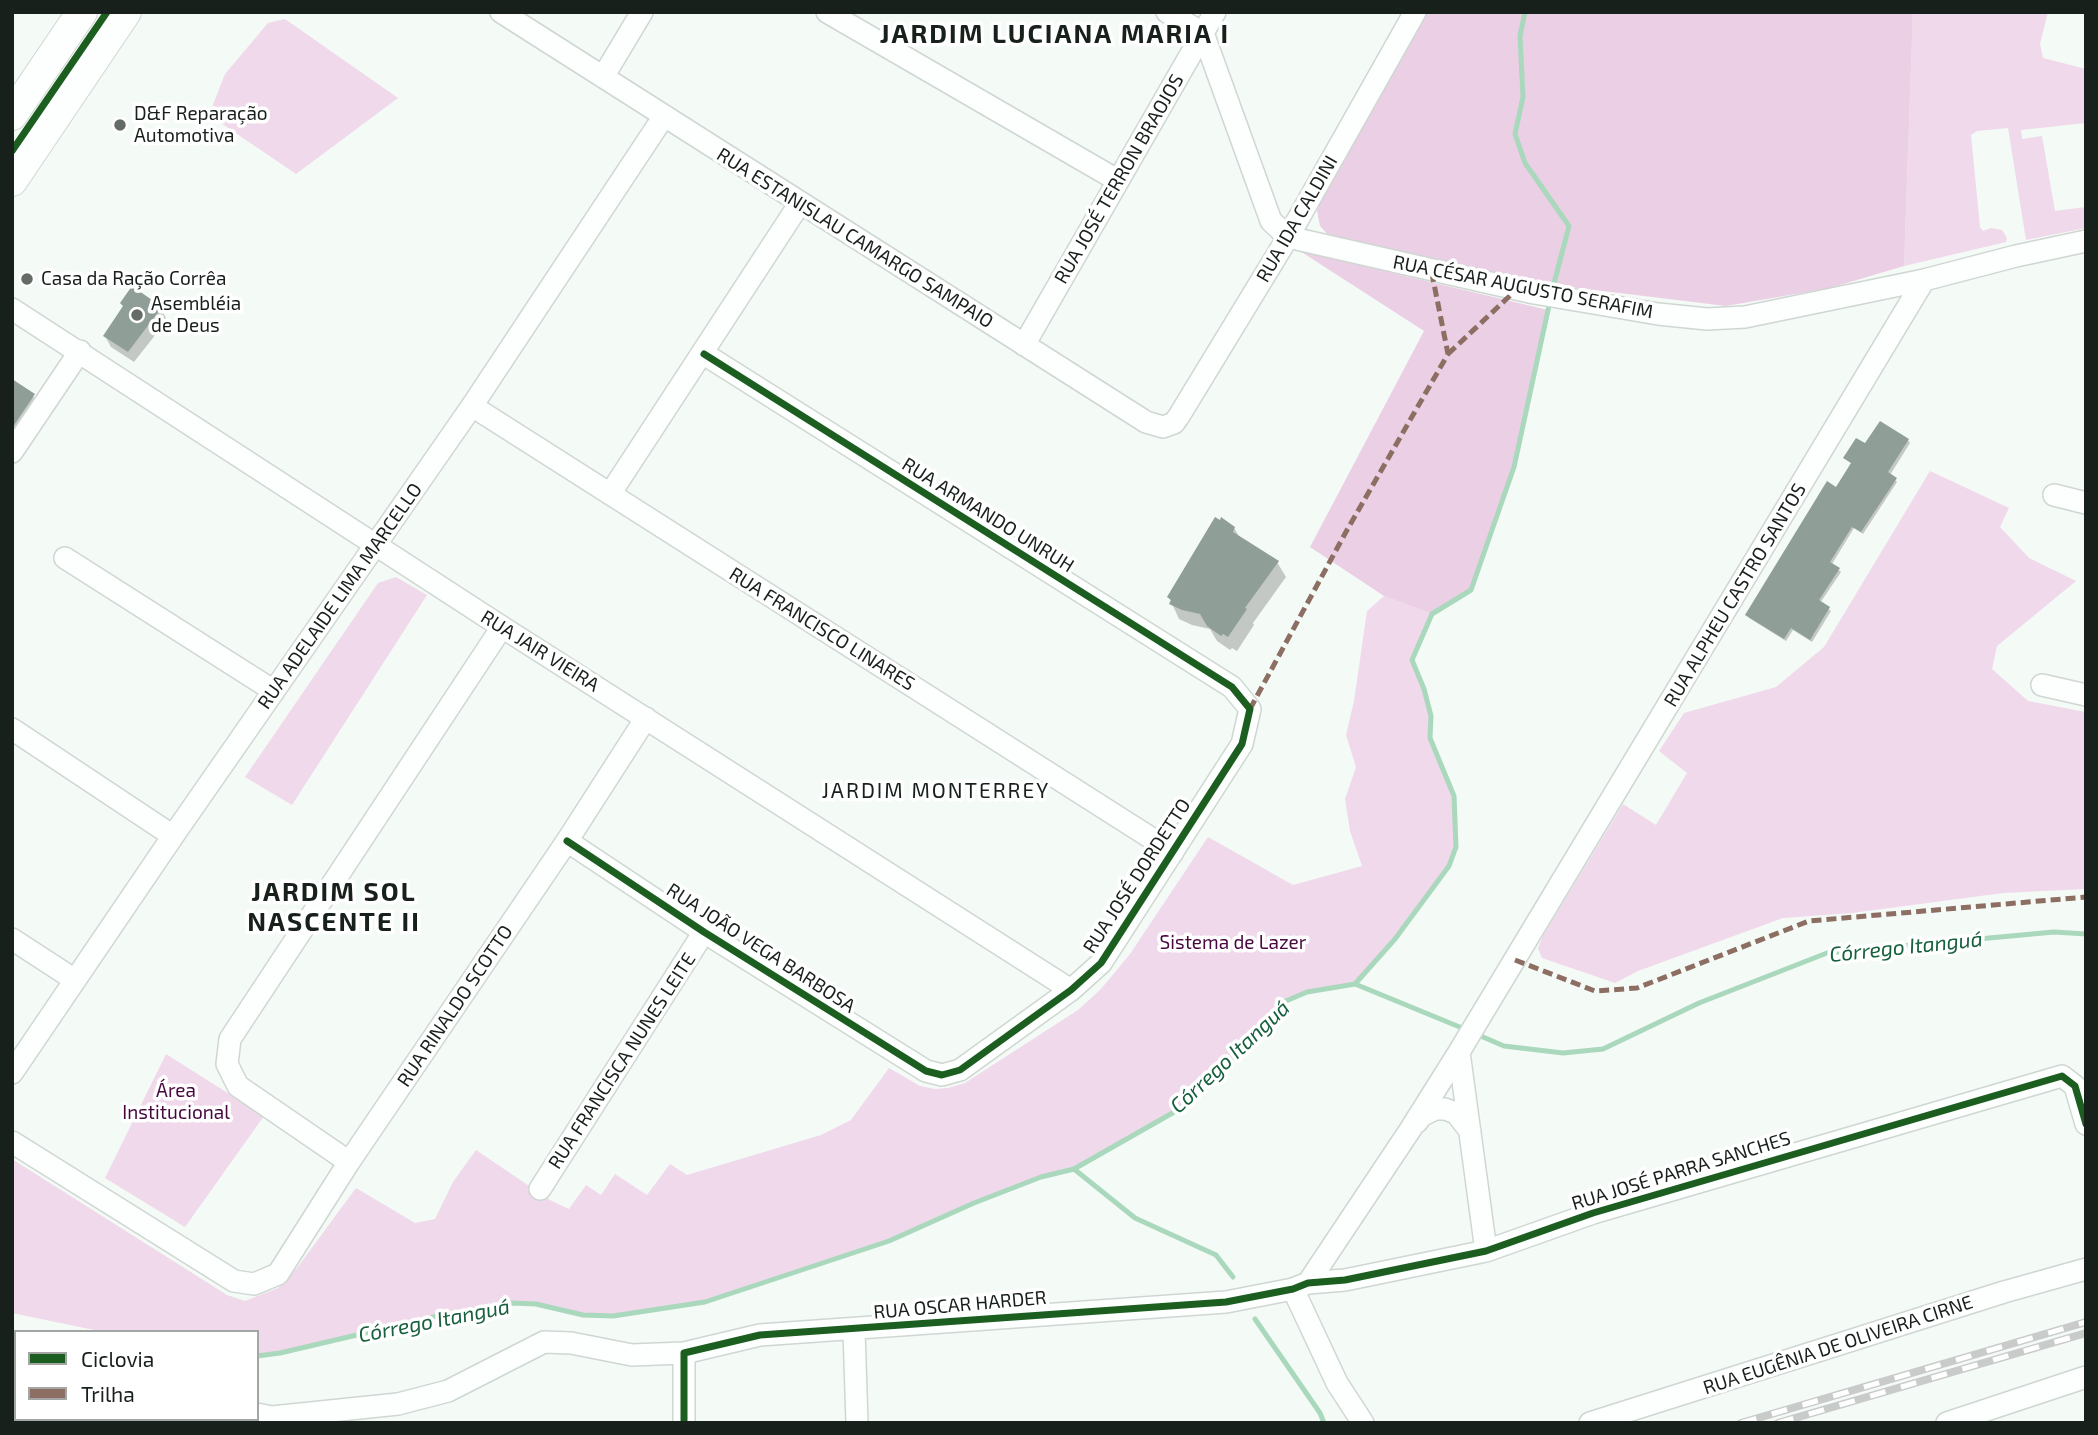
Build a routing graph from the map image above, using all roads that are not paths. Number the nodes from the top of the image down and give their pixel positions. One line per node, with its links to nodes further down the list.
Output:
1 (82, 12): 11 (street)
2 (126, 12): 14 (street)
3 (500, 12): 10 (street, RUA ESTANISLAU CAMARGO SAMPAIO)
4 (642, 12): 10 (street)
5 (827, 12): 13 (street)
6 (1167, 12): 9 (street)
7 (1215, 12): 9 (street, RUA JOSÉ TERRON BRAOJOS)
8 (1415, 12): 16 (street, RUA IDA CALDINI)
9 (1203, 33): 13 (street, RUA JOSÉ TERRON BRAOJOS); 16 (street)
10 (603, 77): 12 (street, RUA ESTANISLAU CAMARGO SAMPAIO)
11 (12, 115)
12 (664, 116): 15 (street, RUA ESTANISLAU CAMARGO SAMPAIO); 23 (street, RUA ADELAIDE LIMA MARCELLO)
13 (1117, 180): 20 (street, RUA JOSÉ TERRON BRAOJOS)
14 (12, 181)
15 (800, 203): 20 (street, RUA ESTANISLAU CAMARGO SAMPAIO); 22 (street)
16 (1288, 237): 18 (street, RUA CÉSAR AUGUSTO SERAFIM); 24 (street, RUA IDA CALDINI)
17 (2086, 241): 18 (street)
18 (1924, 280): 45 (street, RUA ALPHEU CASTRO SANTOS)
19 (12, 309): 21 (street, RUA JAIR VIEIRA)
20 (1024, 345): 24 (street, RUA ESTANISLAU CAMARGO SAMPAIO)
21 (80, 351): 25 (street); 29 (street, RUA JAIR VIEIRA)
22 (704, 354): 26 (street); 35 (street, RUA ARMANDO UNRUH)
23 (472, 407): 26 (street, RUA FRANCISCO LINARES); 29 (street, RUA ADELAIDE LIMA MARCELLO)
24 (1174, 422)
25 (12, 452)
26 (610, 494): 40 (street, RUA FRANCISCO LINARES)
27 (2054, 495): 28 (street)
28 (2086, 503)
29 (375, 544): 31 (street, RUA JAIR VIEIRA); 33 (street, RUA ADELAIDE LIMA MARCELLO)
30 (65, 558): 33 (street)
31 (502, 627): 36 (street, RUA JAIR VIEIRA); 52 (street)
32 (2042, 685): 34 (street)
33 (274, 691): 38 (street, RUA ADELAIDE LIMA MARCELLO)
34 (2086, 695)
35 (1250, 709): 40 (street, RUA JOSÉ DORDETTO)
36 (646, 718): 39 (street, RUA RINALDO SCOTTO); 44 (street, RUA JAIR VIEIRA)
37 (12, 729): 38 (street)
38 (173, 836): 43 (street, RUA ADELAIDE LIMA MARCELLO)
39 (567, 841): 41 (street, RUA JOÃO VEGA BARBOSA); 52 (street, RUA RINALDO SCOTTO)
40 (1173, 852): 44 (street, RUA JOSÉ DORDETTO)
41 (704, 932): 47 (street, RUA JOÃO VEGA BARBOSA); 53 (street, RUA FRANCISCA NUNES LEITE)
42 (12, 939): 43 (street)
43 (75, 980): 46 (street, RUA ADELAIDE LIMA MARCELLO)
44 (1070, 990): 47 (street, RUA JOSÉ DORDETTO)
45 (1461, 1049): 49 (street, RUA ALPHEU CASTRO SANTOS); 50 (street)
46 (12, 1073)
47 (942, 1075)
48 (2086, 1124): 54 (street, RUA JOSÉ PARRA SANCHES)
49 (1410, 1130): 50 (street, RUA ALPHEU CASTRO SANTOS); 56 (street, RUA ALPHEU CASTRO SANTOS)
50 (1470, 1131): 54 (street)
51 (12, 1143): 52 (street, RUA RINALDO SCOTTO)
52 (349, 1162)
53 (540, 1189)
54 (1486, 1251): 56 (street, RUA JOSÉ PARRA SANCHES)
55 (2086, 1269): 64 (street, RUA EUGÊNIA DE OLIVEIRA CIRNE)
56 (1301, 1286): 57 (street, RUA OSCAR HARDER); 63 (street)
57 (854, 1330): 58 (street, RUA OSCAR HARDER); 62 (street)
58 (684, 1353): 60 (street, RUA OSCAR HARDER); 61 (street)
59 (2086, 1377): 65 (street)
60 (267, 1418)
61 (684, 1423)
62 (857, 1423)
63 (1363, 1423)
64 (1590, 1423)
65 (1947, 1423)

